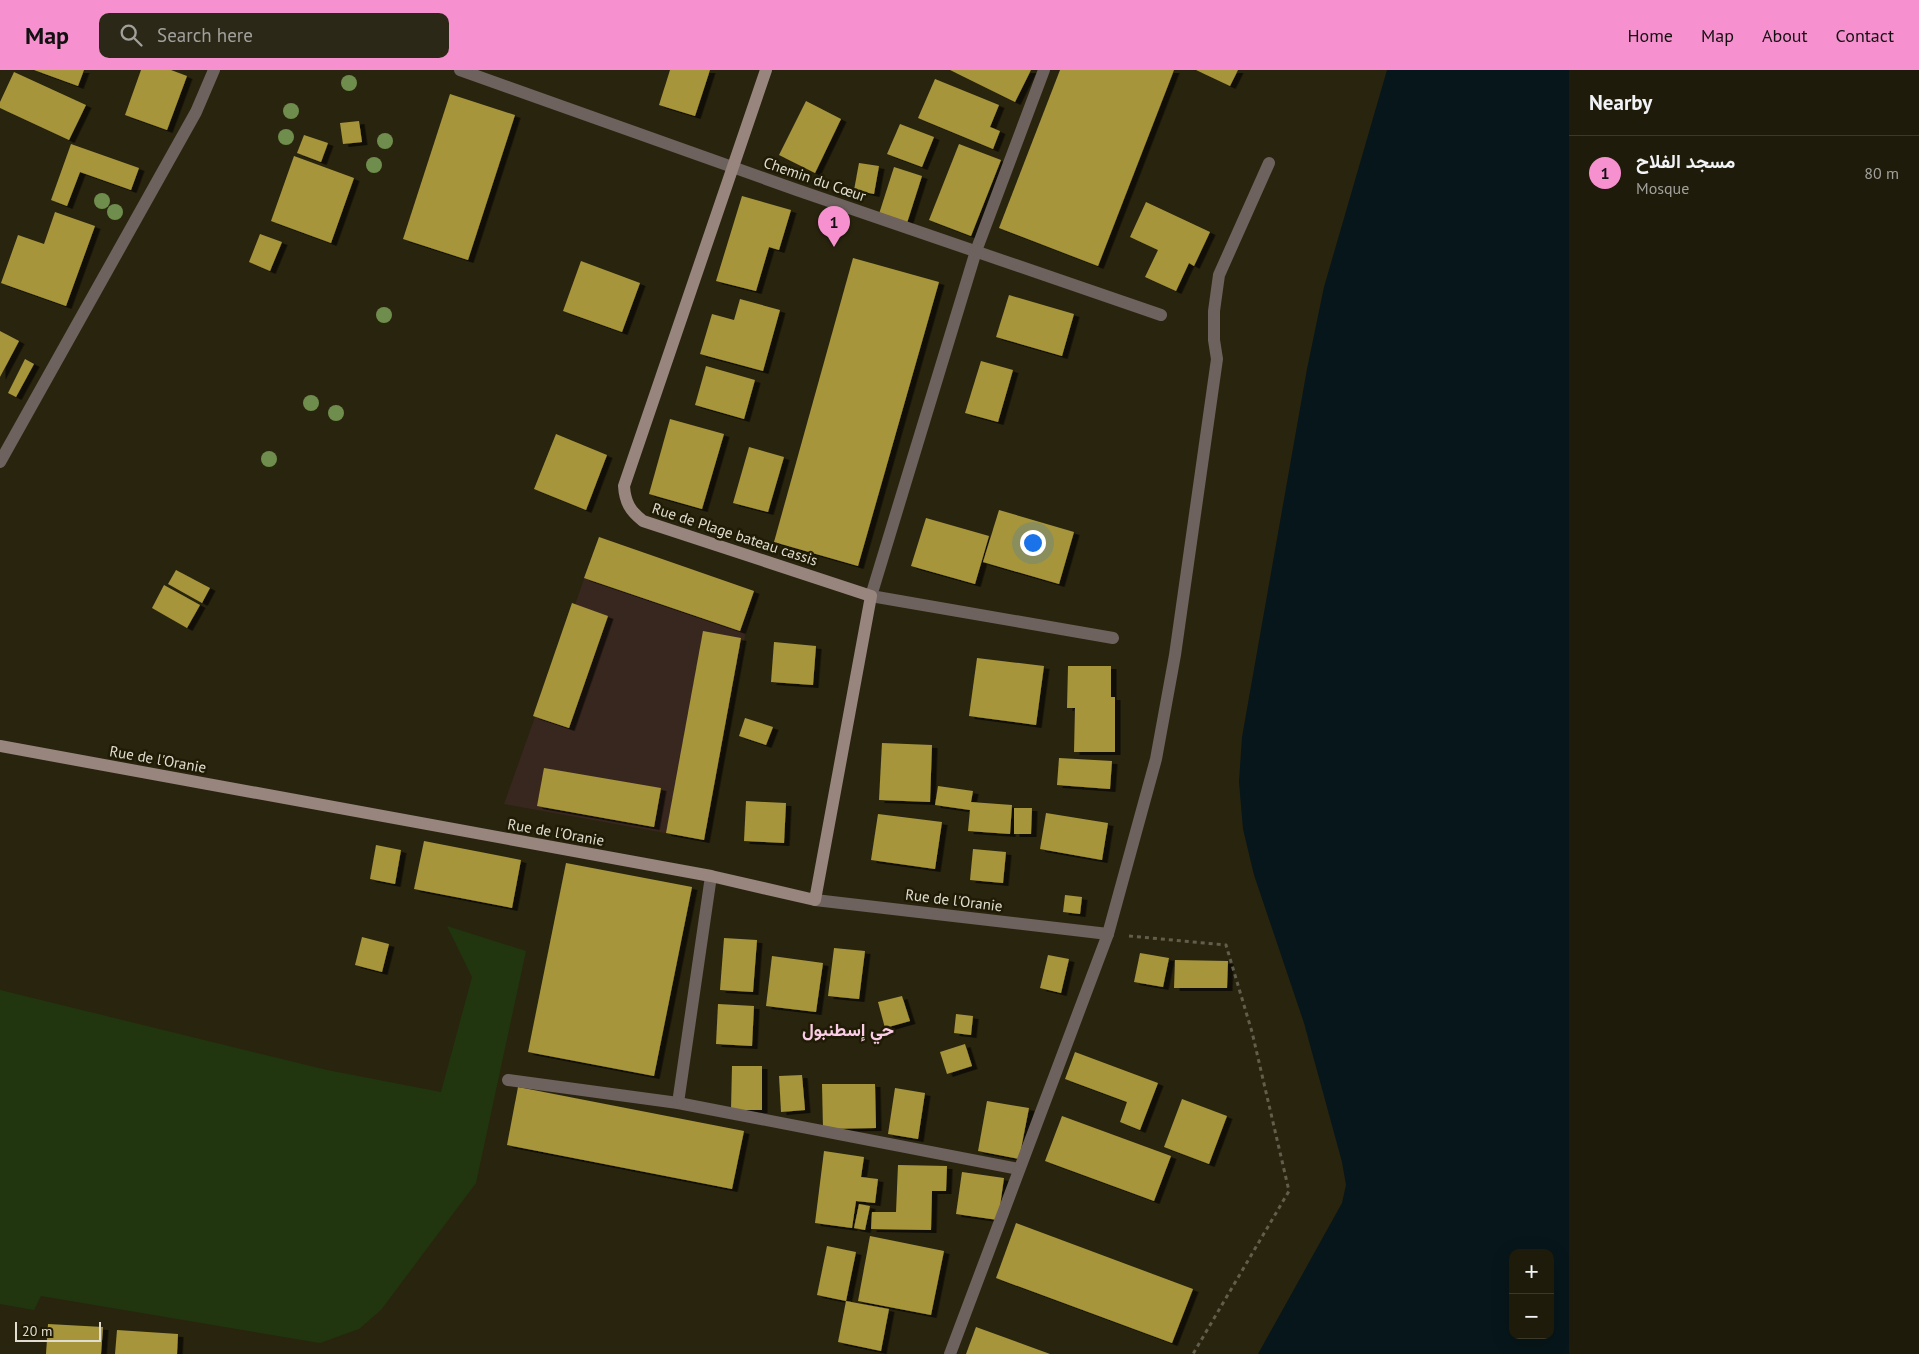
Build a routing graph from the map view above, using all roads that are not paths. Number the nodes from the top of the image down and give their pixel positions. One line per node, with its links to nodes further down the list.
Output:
1 (214, 70): 9 (street)
2 (460, 70): 6 (street, Chemin du Cœur)
3 (766, 70): 6 (street, Rue de Plage bateau cassis)
4 (1044, 70): 7 (street)
5 (1269, 164): 15 (street)
6 (734, 168): 7 (street, Chemin du Cœur); 10 (street, Rue de Plage bateau cassis)
7 (976, 251): 8 (street, Chemin du Cœur); 10 (street)
8 (1162, 315)
9 (0, 462)
10 (870, 596): 11 (street, Rue de Plage bateau cassis); 14 (street)
11 (1113, 638)
12 (0, 746): 13 (street, Rue de l'Oranie)
13 (711, 876): 14 (street, Rue de l'Oranie); 17 (street)
14 (815, 900): 15 (street, Rue de l'Oranie)
15 (1108, 934): 18 (street)
16 (508, 1080): 17 (street)
17 (678, 1103): 18 (street)
18 (1019, 1169): 19 (street)
19 (950, 1354)

